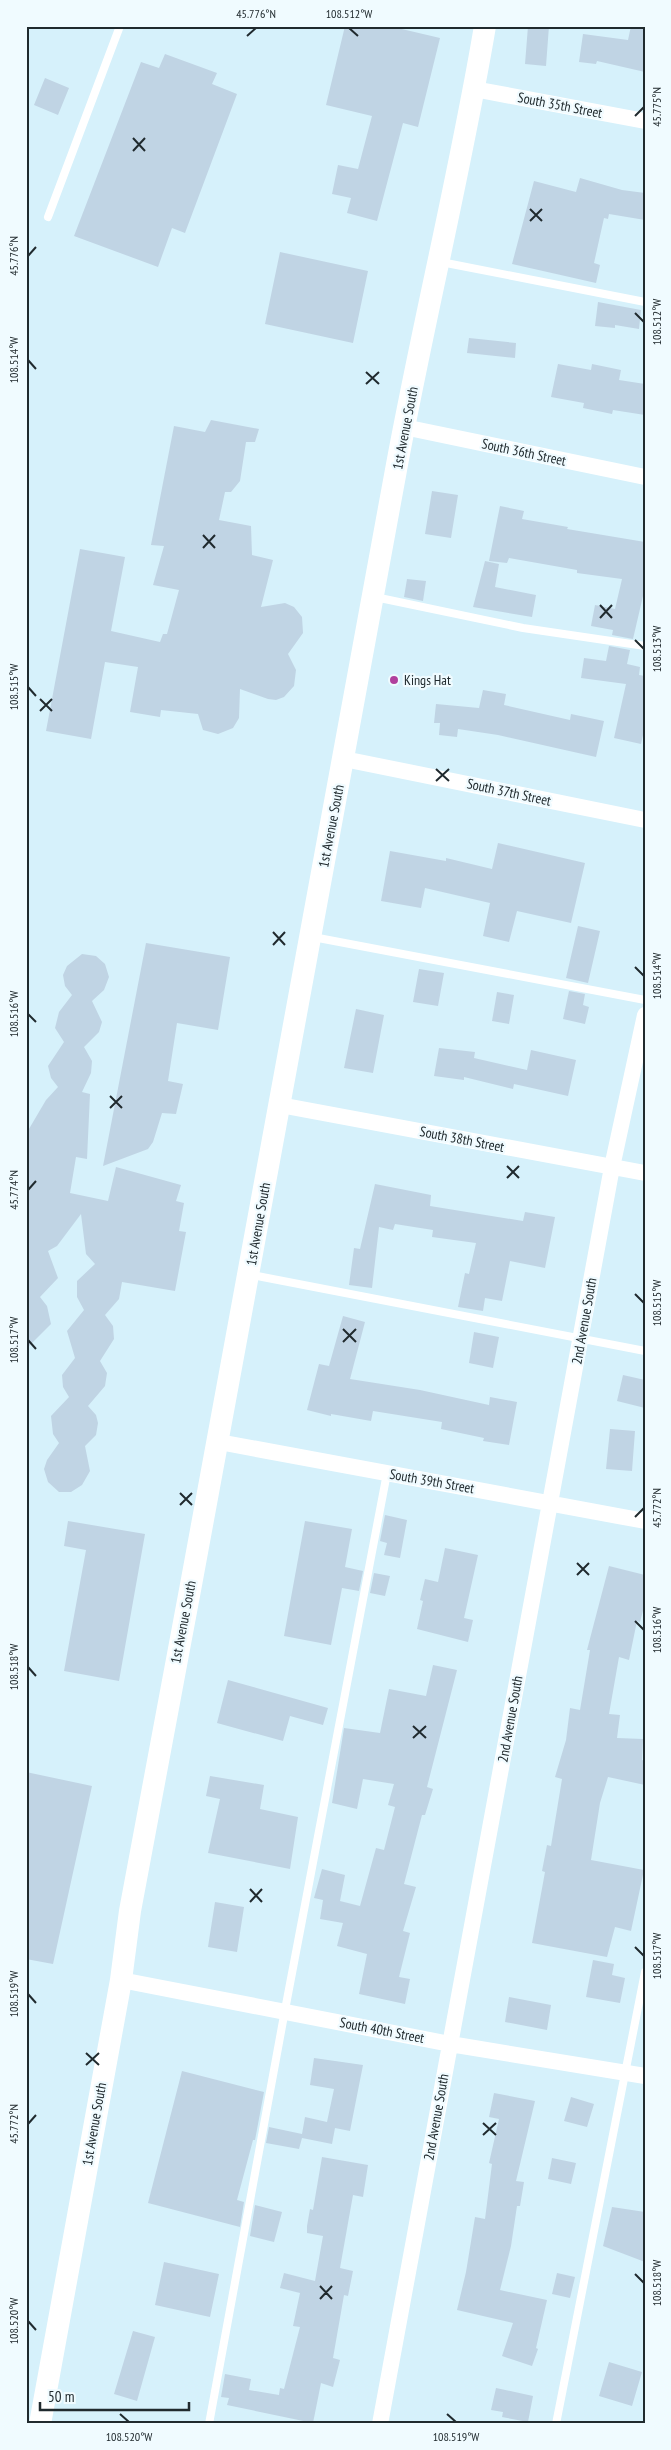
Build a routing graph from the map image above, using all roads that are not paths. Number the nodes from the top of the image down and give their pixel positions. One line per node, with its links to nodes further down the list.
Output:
1 (120, 26): 5 (lane)
2 (485, 26): 3 (street, 1st Avenue South)
3 (474, 89): 4 (street, South 35th Street); 6 (street, 1st Avenue South)
4 (645, 121)
5 (48, 218)
6 (439, 262): 7 (lane); 8 (street, 1st Avenue South)
7 (645, 302)
8 (404, 427): 9 (street, South 36th Street); 10 (street, 1st Avenue South)
9 (645, 476)
10 (373, 596): 11 (lane); 12 (street, 1st Avenue South)
11 (645, 646)
12 (344, 759): 13 (street, South 37th Street); 14 (street, 1st Avenue South)
13 (645, 820)
14 (310, 937): 15 (lane); 17 (street, 1st Avenue South)
15 (645, 1000)
16 (645, 1015): 18 (street, 2nd Avenue South)
17 (280, 1105): 18 (street, South 38th Street); 20 (street, 1st Avenue South)
18 (612, 1167): 19 (street, South 38th Street); 21 (street, 2nd Avenue South)
19 (645, 1173)
20 (249, 1275): 21 (lane); 23 (street, 1st Avenue South)
21 (581, 1340): 22 (lane); 25 (street, 2nd Avenue South)
22 (645, 1351)
23 (219, 1442): 24 (street, South 39th Street); 28 (street, 1st Avenue South)
24 (387, 1473): 25 (street, South 39th Street); 29 (lane)
25 (549, 1502): 26 (street, South 39th Street); 30 (street, 2nd Avenue South)
26 (645, 1521)
27 (645, 1972): 31 (lane)
28 (121, 1980): 29 (street, South 40th Street); 33 (street, 1st Avenue South)
29 (285, 2010): 30 (street, South 40th Street); 34 (lane)
30 (450, 2044): 31 (street, South 40th Street); 35 (street, 2nd Avenue South)
31 (626, 2072): 32 (street, South 40th Street); 36 (lane)
32 (645, 2076)
33 (44, 2423)
34 (209, 2424)
35 (380, 2424)
36 (556, 2424)

